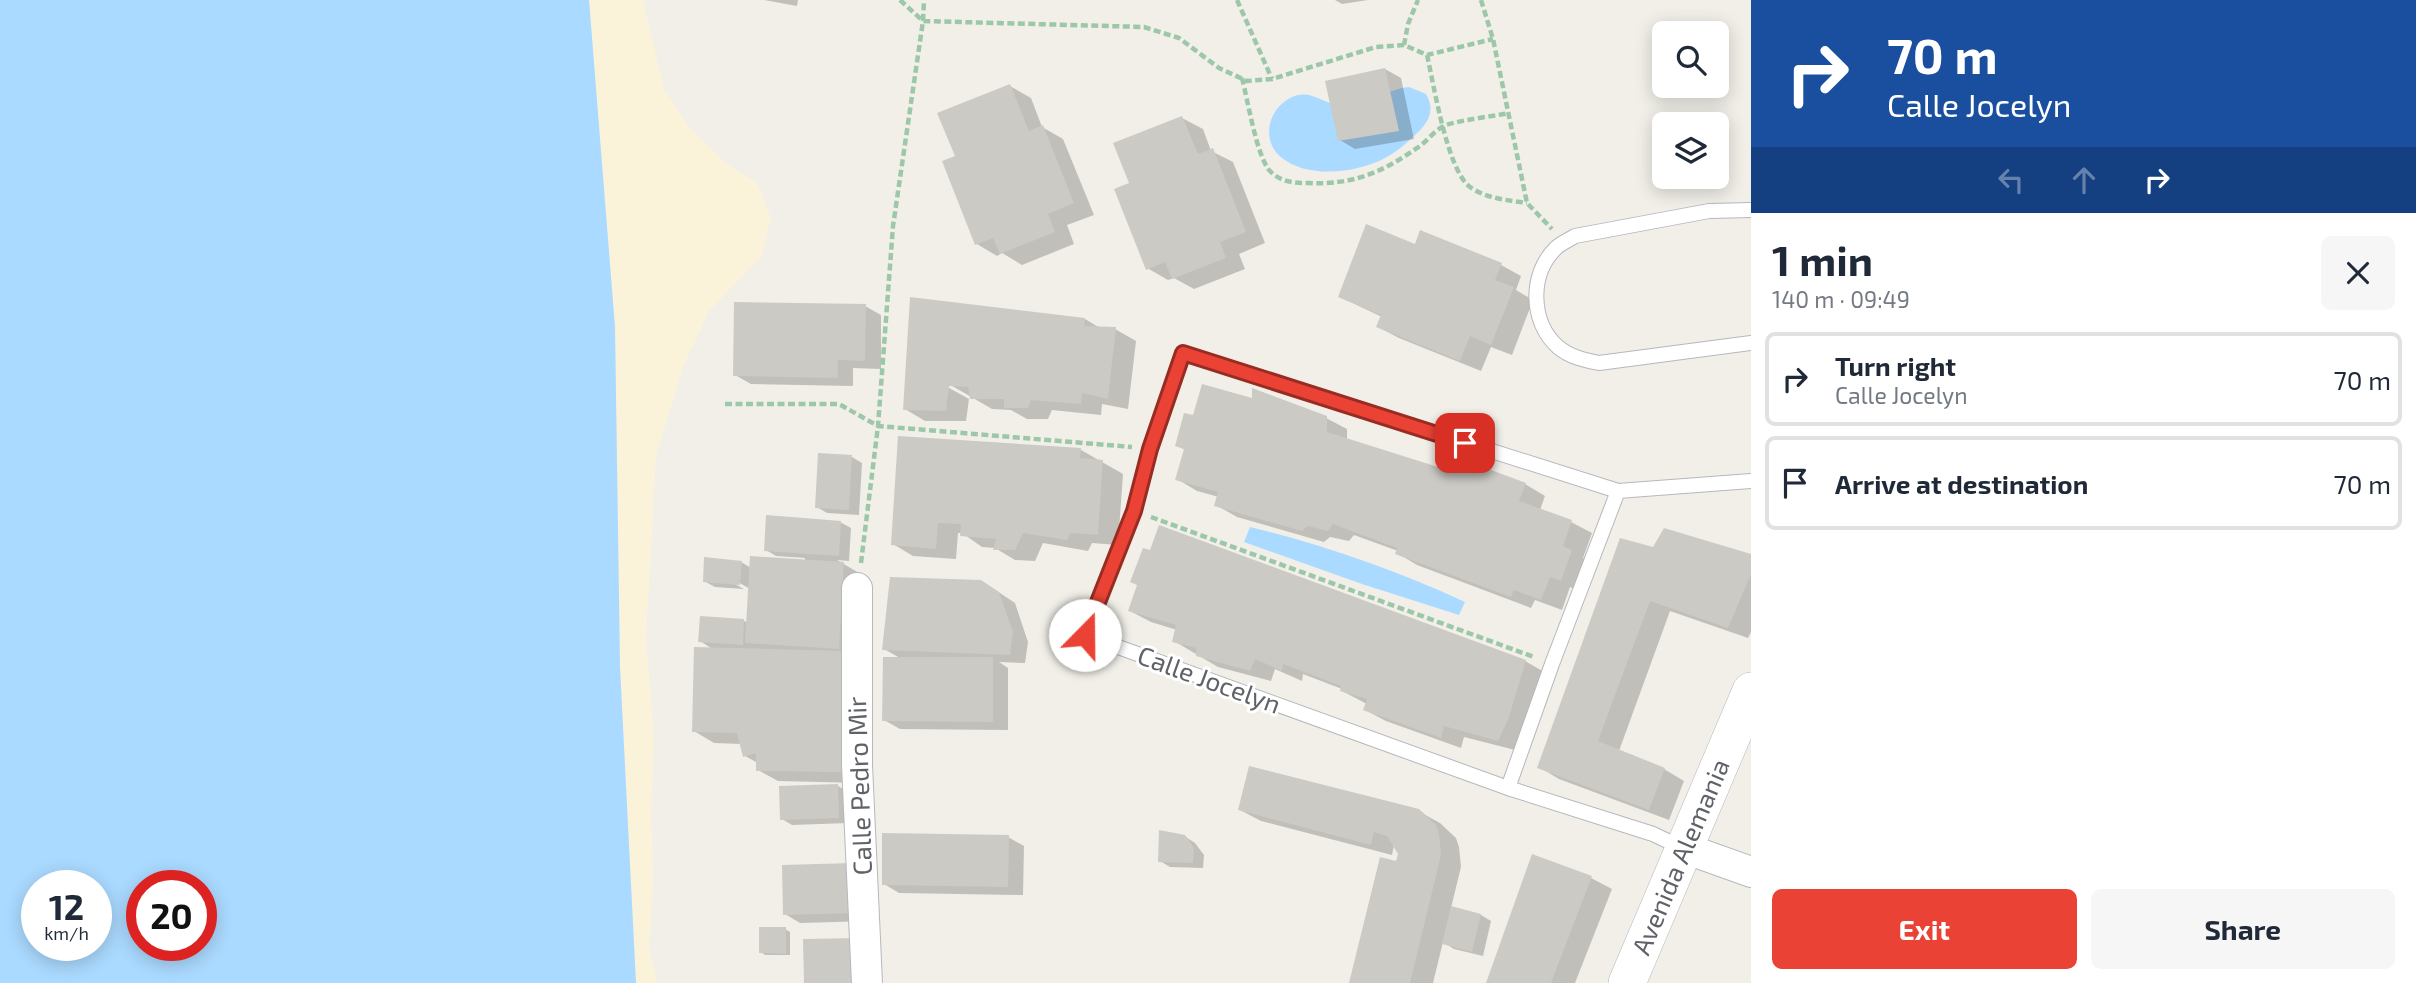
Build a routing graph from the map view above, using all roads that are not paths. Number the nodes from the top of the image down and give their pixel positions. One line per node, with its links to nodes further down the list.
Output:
1 (1751, 210): 2 (lane)
2 (1751, 343)
3 (1751, 481): 4 (lane, Calle Jocelyn)
4 (1619, 491): 7 (lane); 7 (lane, Calle Jocelyn)
5 (858, 588): 10 (street, Calle Pedro Mir)
6 (1751, 691): 8 (street, Avenida Alemania)
7 (1508, 788): 8 (lane)
8 (1684, 848): 9 (street); 11 (street, Avenida Alemania)
9 (1751, 872)
10 (867, 983)
11 (1627, 983)

